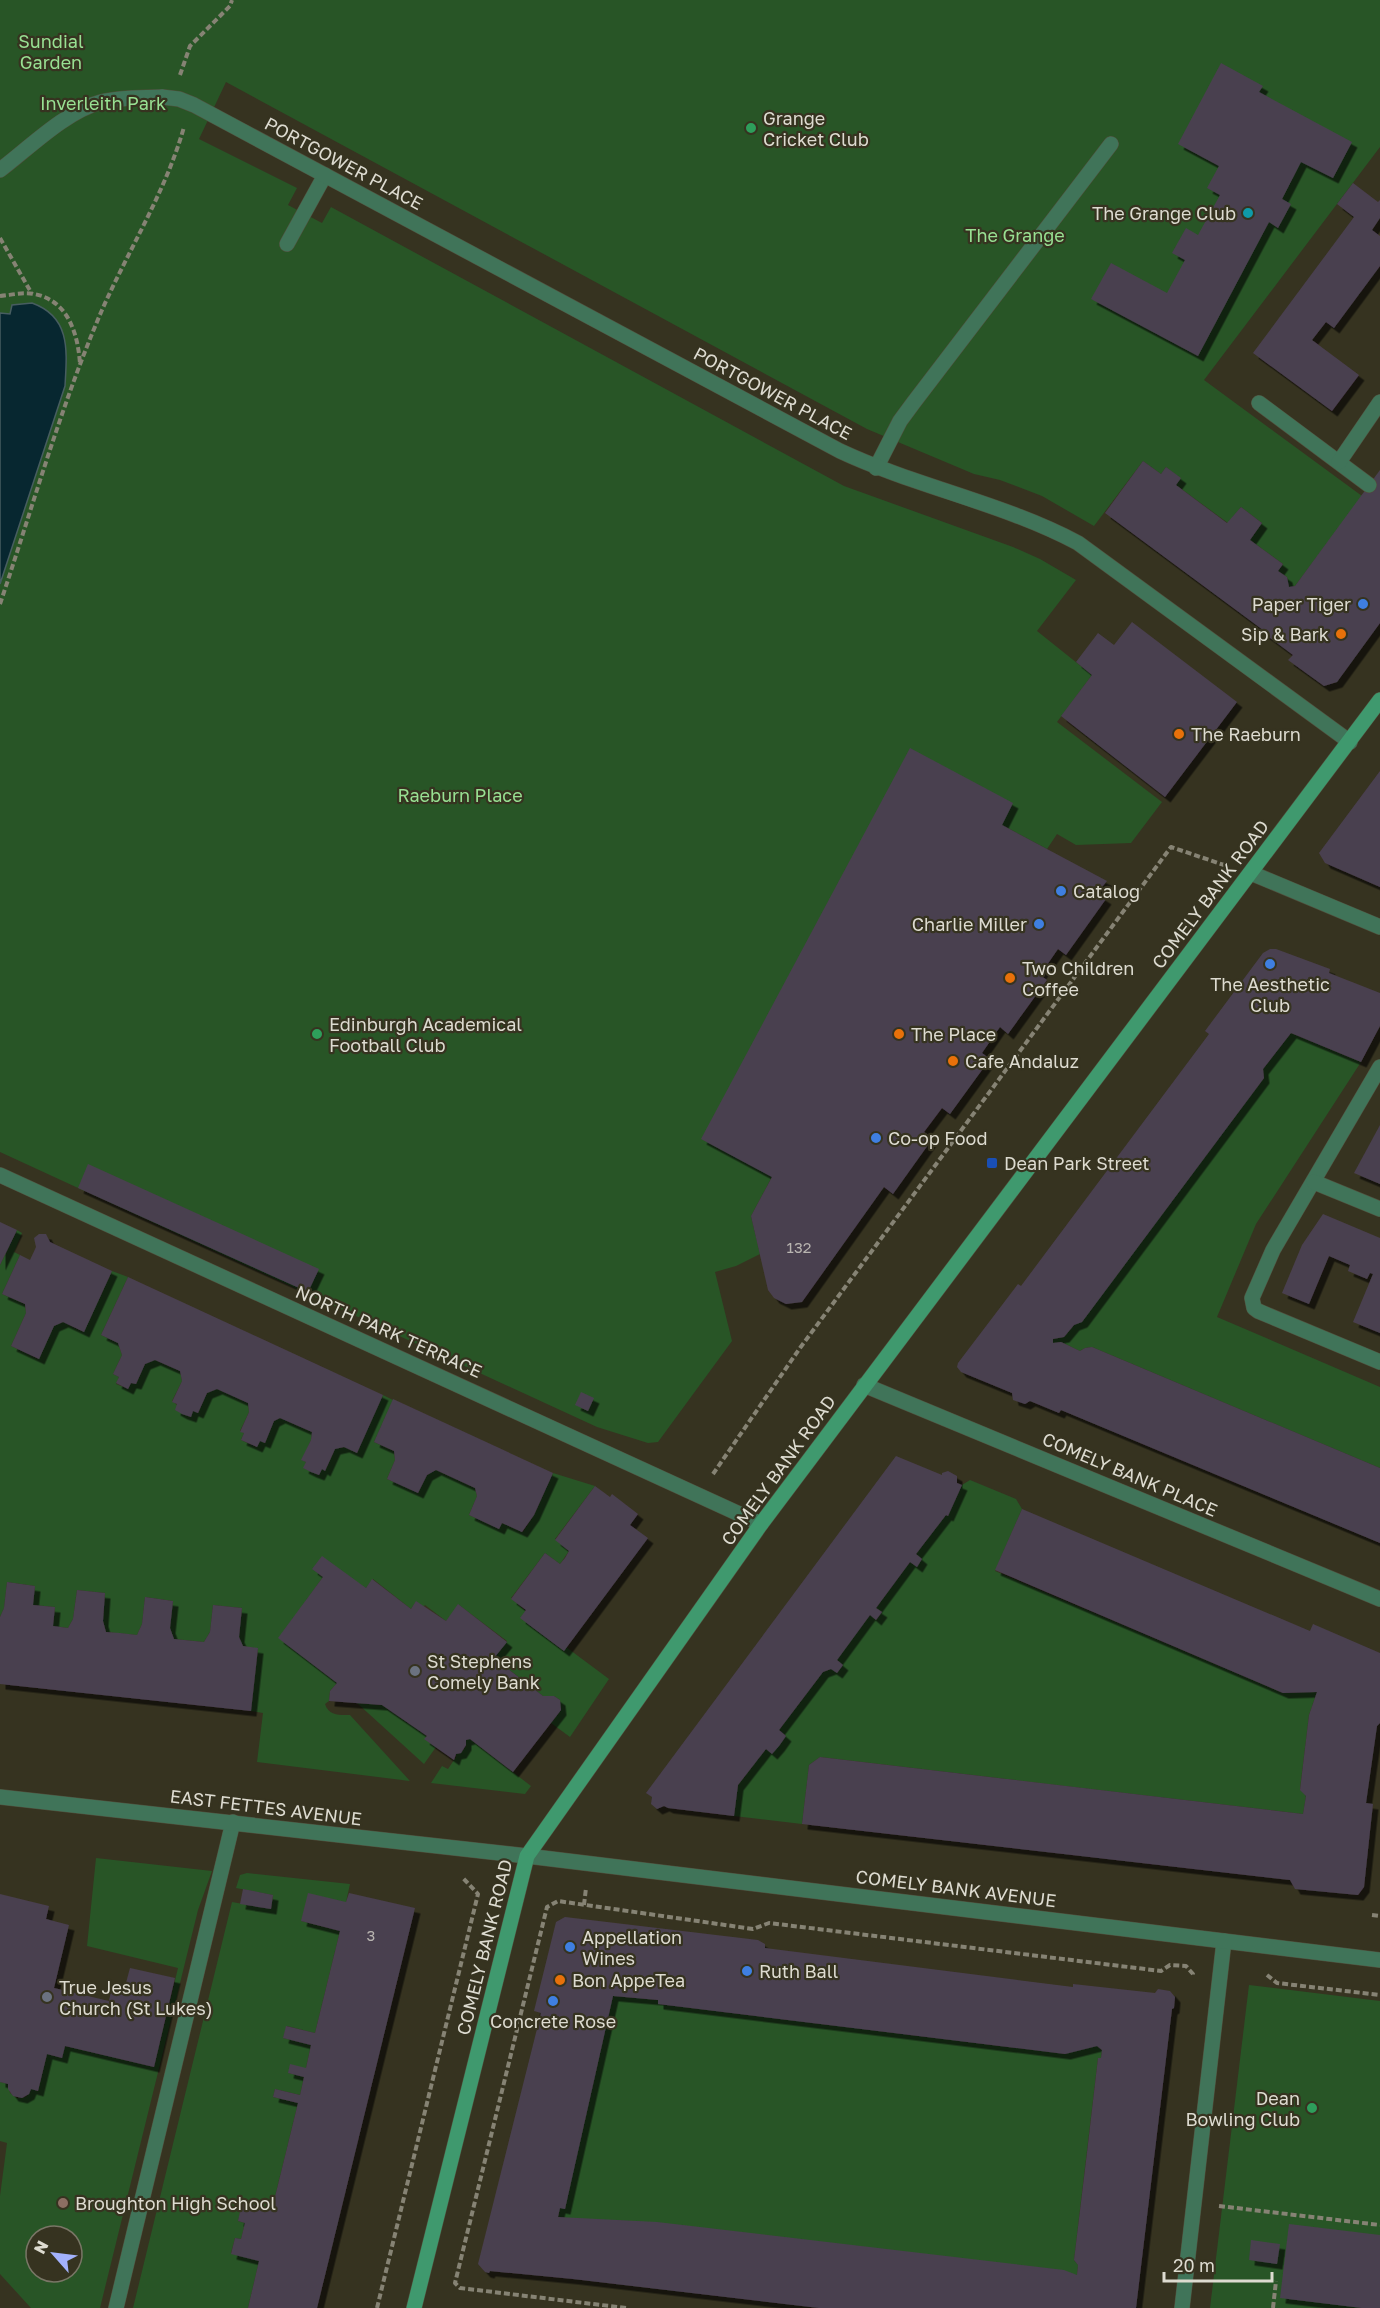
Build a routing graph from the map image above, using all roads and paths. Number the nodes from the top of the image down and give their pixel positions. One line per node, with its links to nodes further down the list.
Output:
1 (232, 0): 2 (path)
2 (179, 99): 4 (street, PORTGOWER PLACE); 5 (street, PORTGOWER PLACE); 10 (path)
3 (1111, 144): 14 (street)
4 (0, 170)
5 (325, 175): 7 (street); 14 (street, PORTGOWER PLACE)
6 (0, 238): 8 (path)
7 (287, 244)
8 (32, 294): 9 (path); 10 (path)
9 (0, 296)
10 (80, 365): 16 (path)
11 (1380, 402): 13 (street)
12 (1259, 403): 13 (street)
13 (1339, 462): 15 (street)
14 (876, 468): 18 (street, PORTGOWER PLACE)
15 (1369, 485)
16 (0, 604)
17 (1380, 700): 18 (main road)
18 (1350, 742): 19 (main road, COMELY BANK ROAD)
19 (1251, 873): 20 (street); 26 (main road, COMELY BANK ROAD); 27 (path)
20 (1380, 927)
21 (1380, 1066): 23 (street)
22 (0, 1176): 27 (street, NORTH PARK TERRACE)
23 (1314, 1182): 24 (street); 25 (street)
24 (1380, 1209)
25 (1380, 1362)
26 (864, 1385): 28 (main road, COMELY BANK ROAD); 29 (street, COMELY BANK PLACE)
27 (699, 1494): 28 (street, NORTH PARK TERRACE)
28 (761, 1524): 32 (main road, COMELY BANK ROAD)
29 (1380, 1599)
30 (0, 1797): 31 (street, EAST FETTES AVENUE)
31 (233, 1822): 32 (street, EAST FETTES AVENUE); 44 (street)
32 (527, 1856): 36 (street, COMELY BANK AVENUE); 46 (main road, COMELY BANK ROAD)
33 (463, 1878): 45 (path)
34 (1372, 1915): 35 (path)
35 (1380, 1916)
36 (1224, 1941): 37 (street, COMELY BANK AVENUE); 48 (street)
37 (1380, 1960)
38 (1193, 1974): 47 (path)
39 (1259, 1974): 40 (path)
40 (1380, 1995)
41 (1222, 2207): 42 (path)
42 (1380, 2225)
43 (1276, 2281): 49 (path)
44 (116, 2308)
45 (377, 2308)
46 (414, 2308)
47 (626, 2308)
48 (1182, 2308)
49 (1273, 2308)

